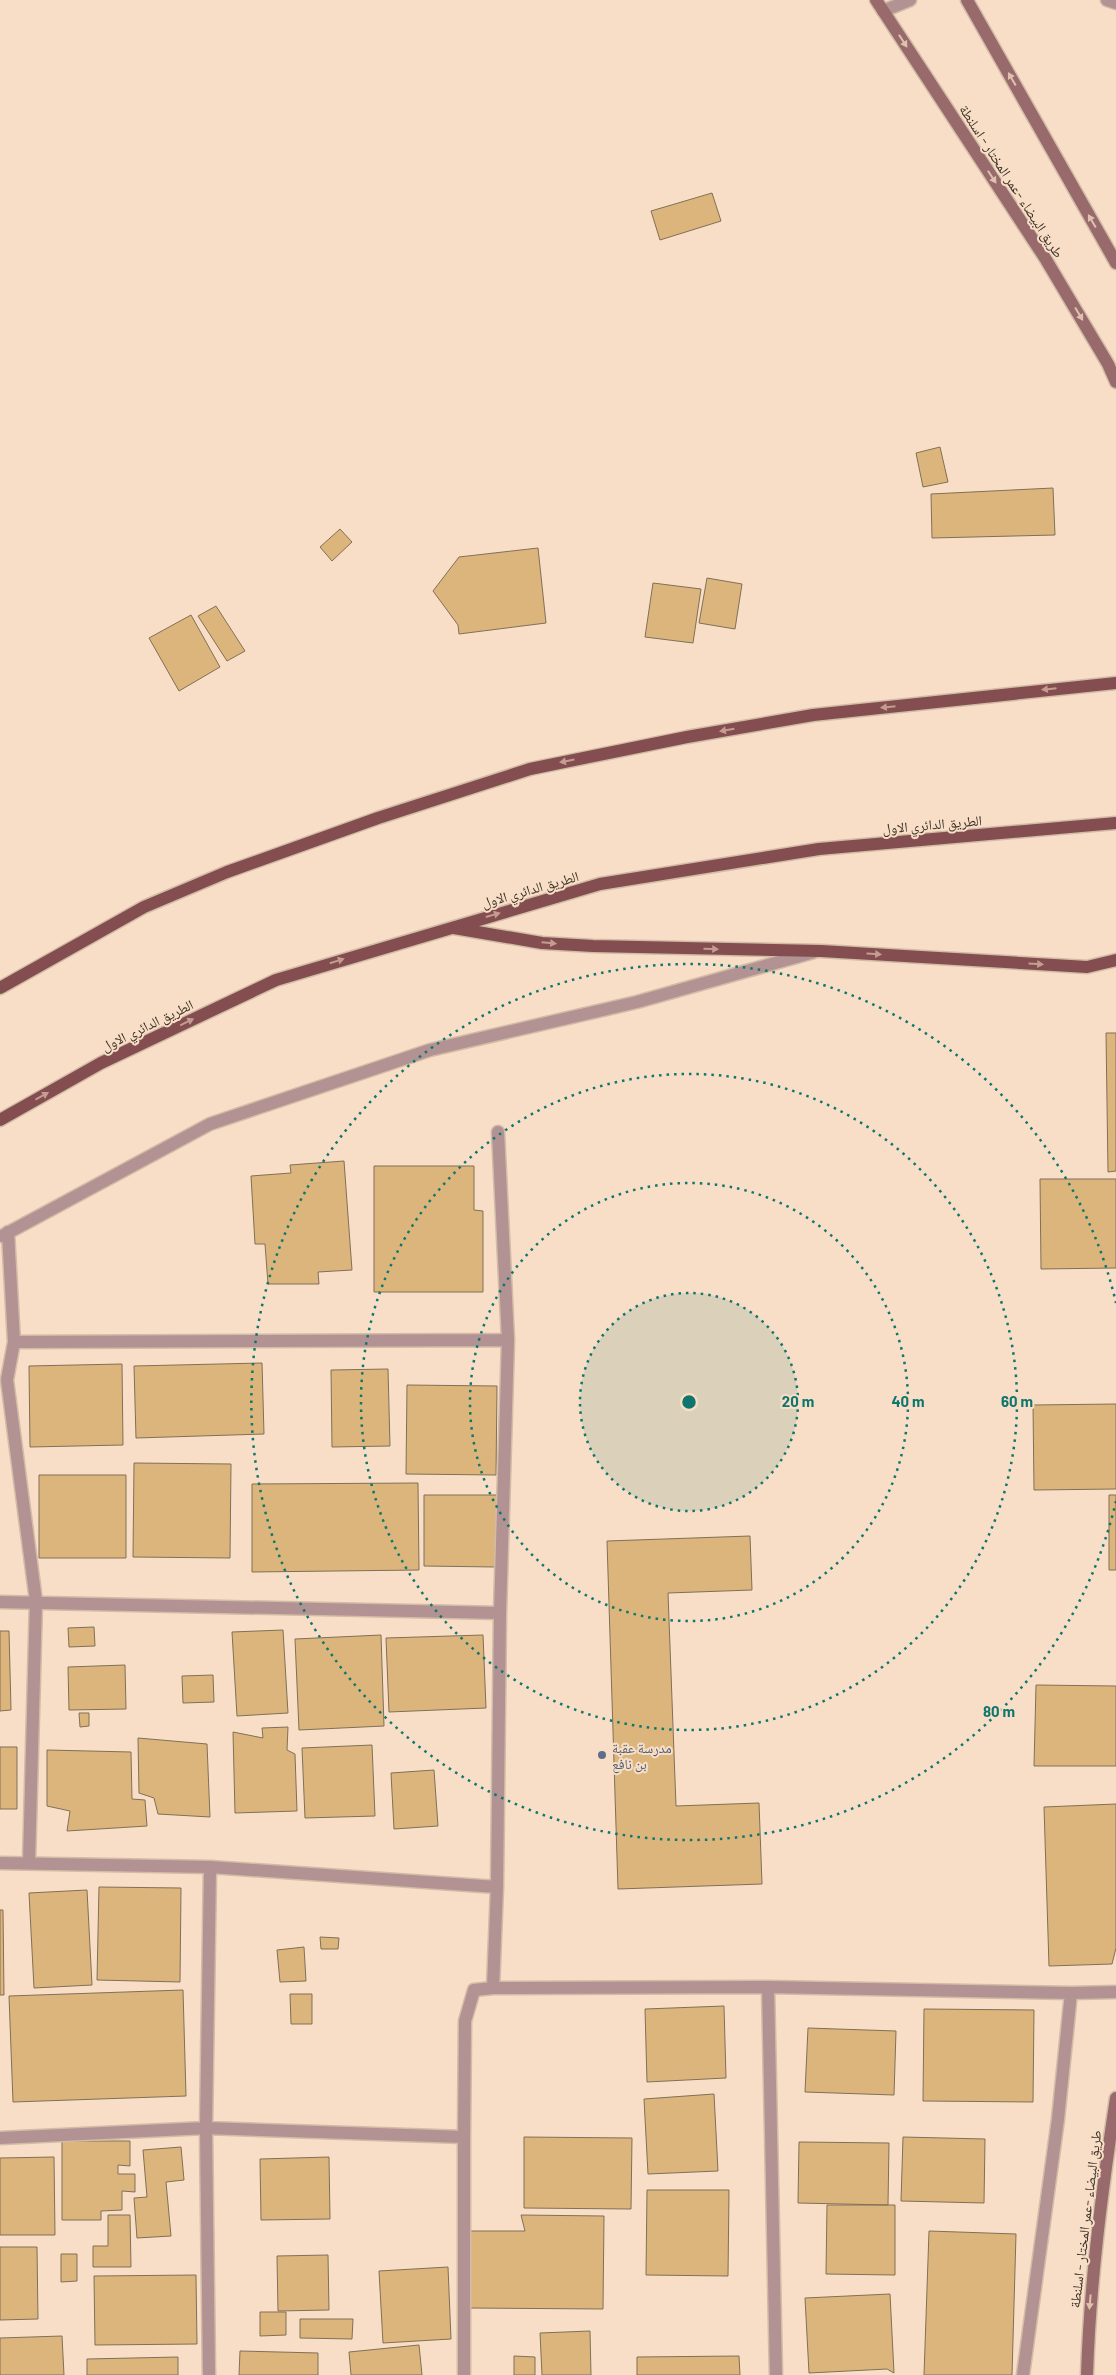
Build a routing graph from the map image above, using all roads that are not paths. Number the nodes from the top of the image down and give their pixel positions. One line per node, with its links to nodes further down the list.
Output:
1 (910, 0): 5 (street)
2 (967, 0): 6 (main road, one-way to 2)
3 (1107, 0): 4 (street)
4 (1116, 3)
5 (879, 5): 7 (main road, طريق البيضاء -عمر المختار - اسلنطة, one-way to 7)
6 (1116, 263)
7 (1116, 382)
8 (1116, 683): 13 (main road, one-way to 13)
9 (1112, 823): 10 (main road, الطريق الدائري الاول, one-way to 9)
10 (449, 928): 11 (main road, one-way to 11); 14 (main road, الطريق الدائري الاول, one-way to 10)
11 (821, 951): 12 (main road, one-way to 12); 16 (street)
12 (1116, 960)
13 (0, 988)
14 (0, 1120)
15 (498, 1132): 17 (street)
16 (4, 1235): 18 (street)
17 (508, 1340): 18 (street); 21 (street)
18 (14, 1342): 19 (street)
19 (36, 1601): 20 (street); 21 (street); 22 (street)
20 (0, 1602)
21 (500, 1613): 25 (street)
22 (29, 1862): 23 (street); 24 (street)
23 (0, 1863)
24 (210, 1867): 25 (street); 31 (street)
25 (497, 1887): 27 (street)
26 (768, 1986): 27 (street); 29 (street); 36 (street)
27 (492, 1988): 32 (street)
28 (1116, 1992): 29 (street)
29 (1071, 1993): 37 (street)
30 (1116, 2098): 38 (main road, طريق البيضاء -عمر المختار - اسلنطة, one-way to 38)
31 (206, 2128): 32 (street); 33 (street); 34 (street)
32 (464, 2137): 35 (street)
33 (0, 2138)
34 (209, 2375)
35 (464, 2375)
36 (776, 2375)
37 (1023, 2375)
38 (1087, 2375)

